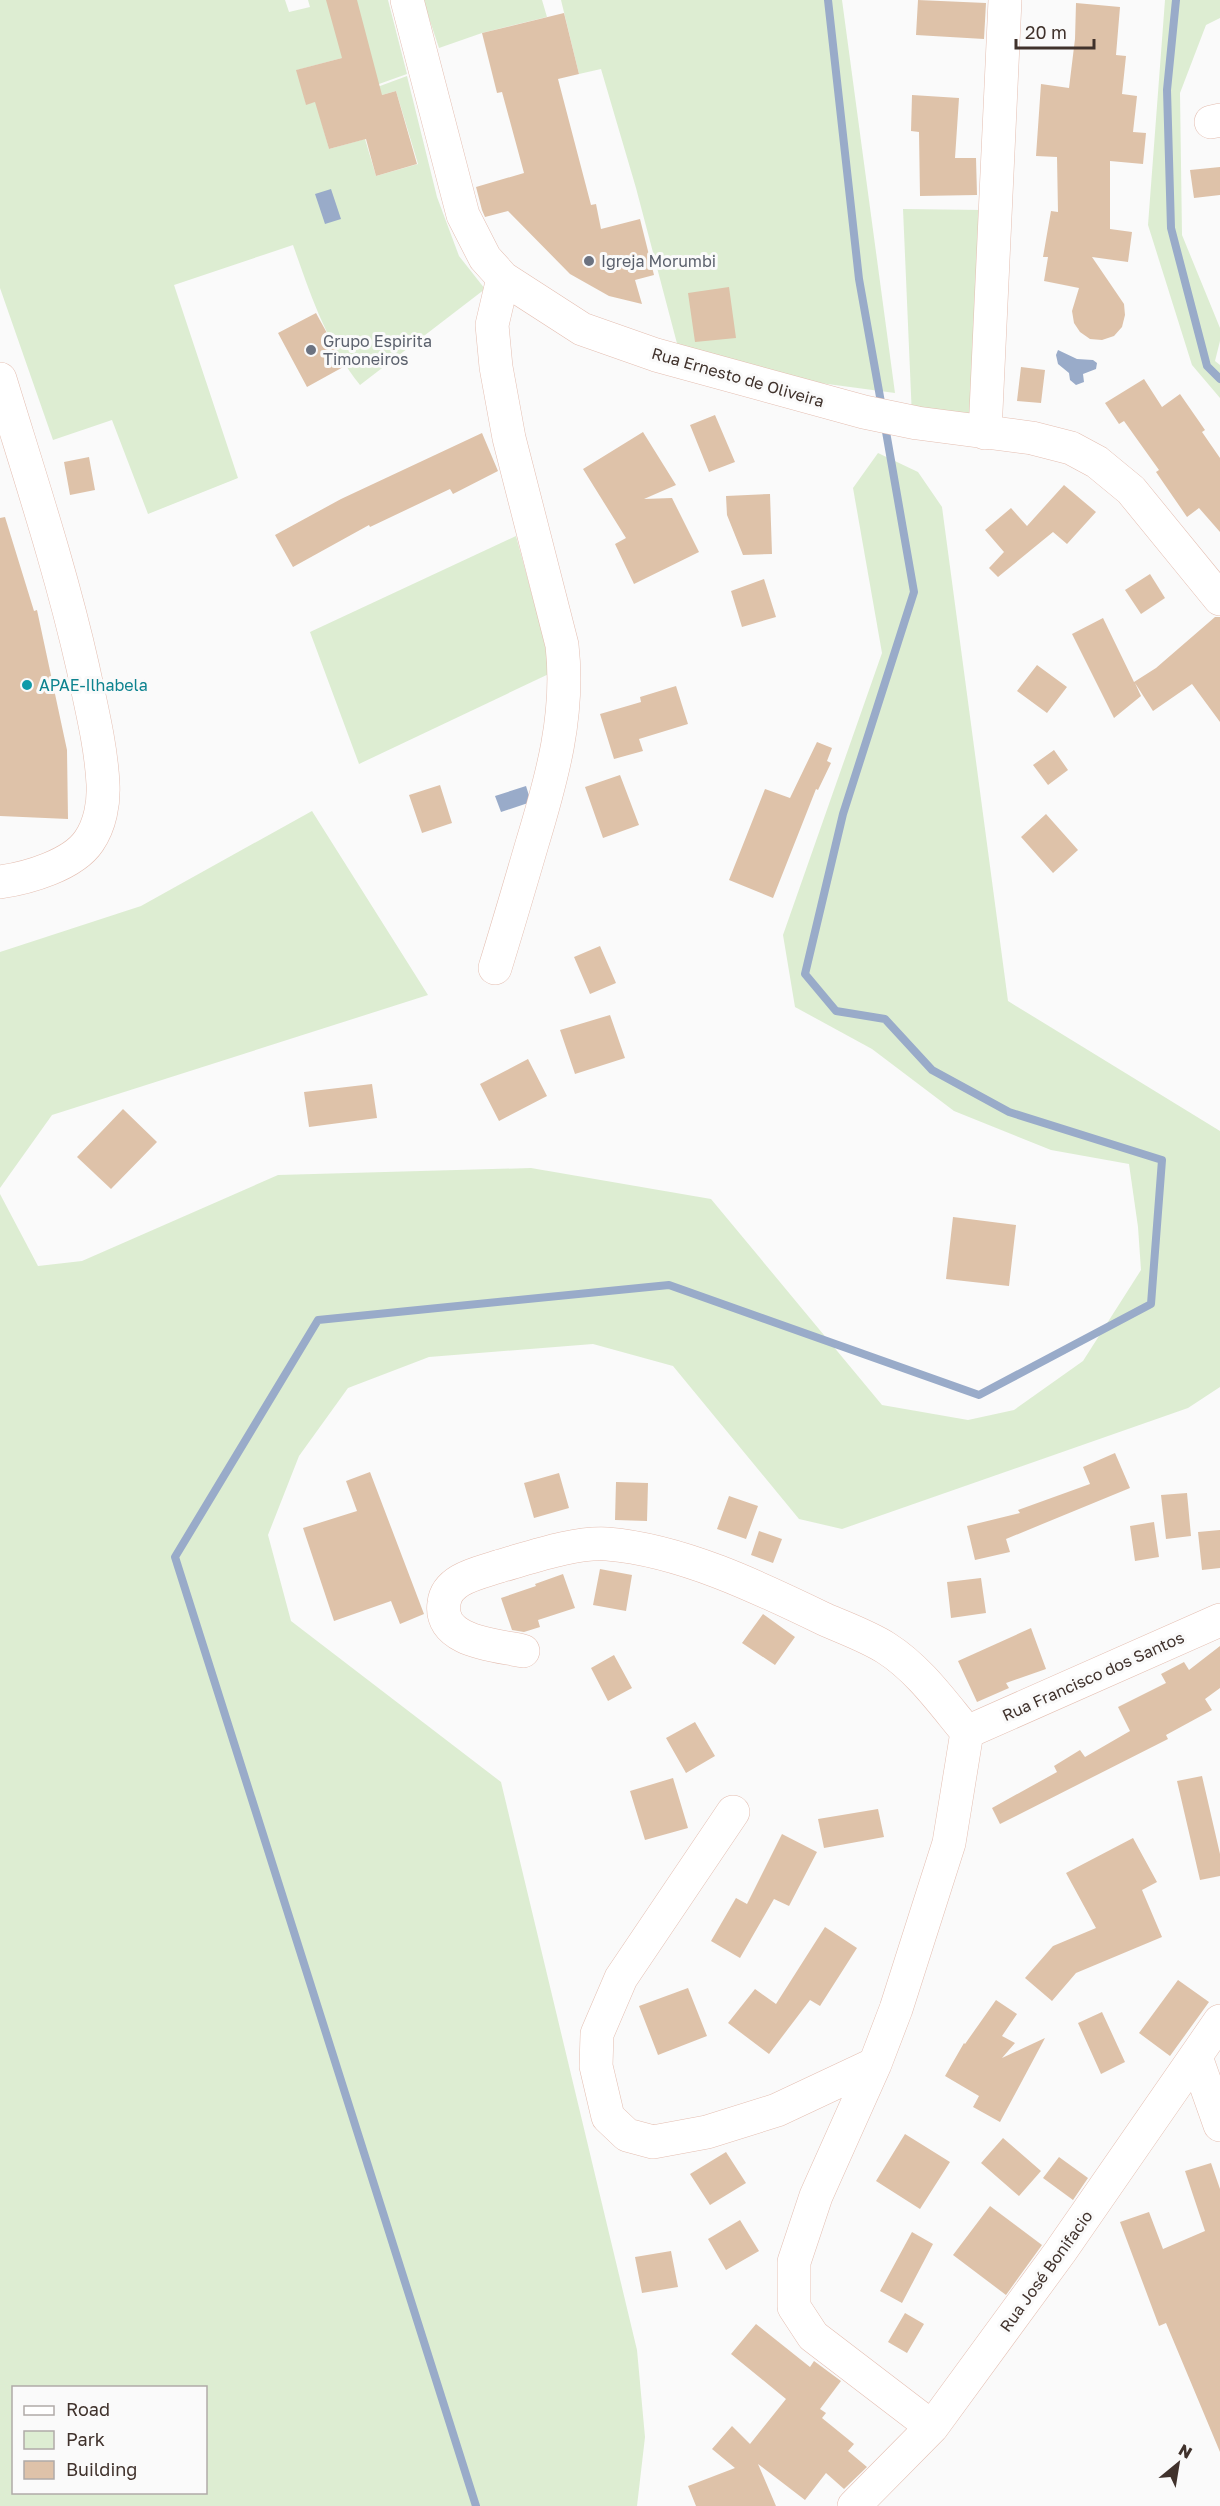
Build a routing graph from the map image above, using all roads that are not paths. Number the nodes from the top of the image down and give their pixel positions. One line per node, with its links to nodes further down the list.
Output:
1 (407, 0): 3 (street, Rua Ernesto de Oliveira)
2 (1005, 0): 5 (street)
3 (503, 278): 5 (street, Rua Ernesto de Oliveira); 8 (street)
4 (0, 379): 7 (street)
5 (985, 433): 6 (street, Rua Ernesto de Oliveira)
6 (1220, 599)
7 (0, 882)
8 (495, 968)
9 (1220, 1620): 11 (street, Rua Francisco dos Santos)
10 (523, 1651): 11 (street)
11 (967, 1732): 15 (street)
12 (733, 1812): 15 (street)
13 (1220, 2021): 14 (street, Rua José Bonifacio)
14 (1196, 2058): 16 (street); 17 (street, Rua José Bonifacio)
15 (875, 2064): 17 (street)
16 (1220, 2125)
17 (932, 2427): 18 (street, Rua José Bonifacio)
18 (854, 2506)

